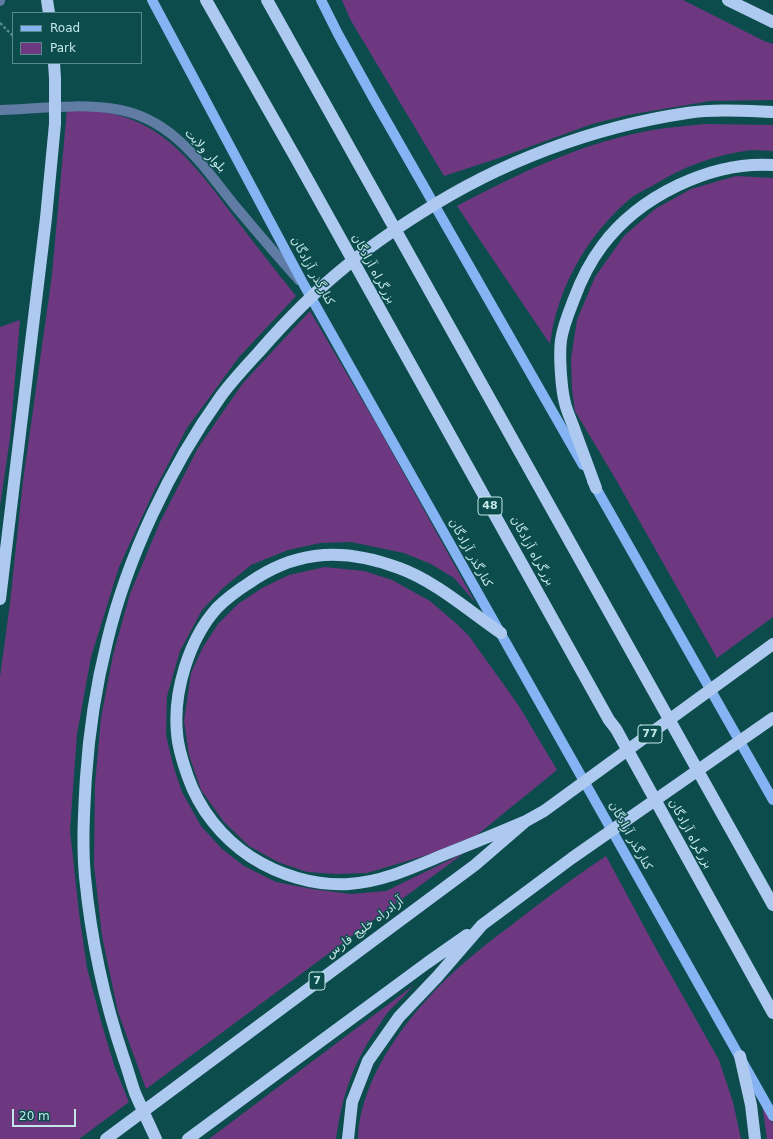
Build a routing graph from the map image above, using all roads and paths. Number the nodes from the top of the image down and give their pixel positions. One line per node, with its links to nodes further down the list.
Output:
1 (47, 0): 7 (highway)
2 (152, 0): 15 (main road, کنارگذر آزادگان)
3 (206, 0): 25 (highway, بزرگراه آزادگان / 48)
4 (322, 0): 16 (main road)
5 (728, 0): 8 (highway)
6 (269, 3): 23 (highway)
7 (49, 12)
8 (773, 22)
9 (0, 23): 10 (path)
10 (12, 35)
11 (54, 64): 17 (highway)
12 (0, 110): 15 (street, بلوار ولایت)
13 (773, 112): 29 (highway)
14 (773, 164): 16 (highway)
15 (304, 285): 18 (main road, کنارگذر آزادگان)
16 (596, 488): 21 (main road)
17 (0, 599)
18 (501, 633): 22 (highway); 26 (main road, کنارگذر آزادگان)
19 (773, 644): 22 (highway, آزادراه خلیج فارس / 77)
20 (773, 718): 24 (highway)
21 (773, 800)
22 (526, 821): 28 (highway, آزادراه خلیج فارس / 7)
23 (773, 905)
24 (482, 925): 30 (highway); 31 (highway)
25 (773, 1013)
26 (740, 1056): 27 (main road, کنارگذر آزادگان); 32 (highway)
27 (773, 1116)
28 (106, 1139)
29 (156, 1139)
30 (188, 1139)
31 (348, 1139)
32 (755, 1139)

